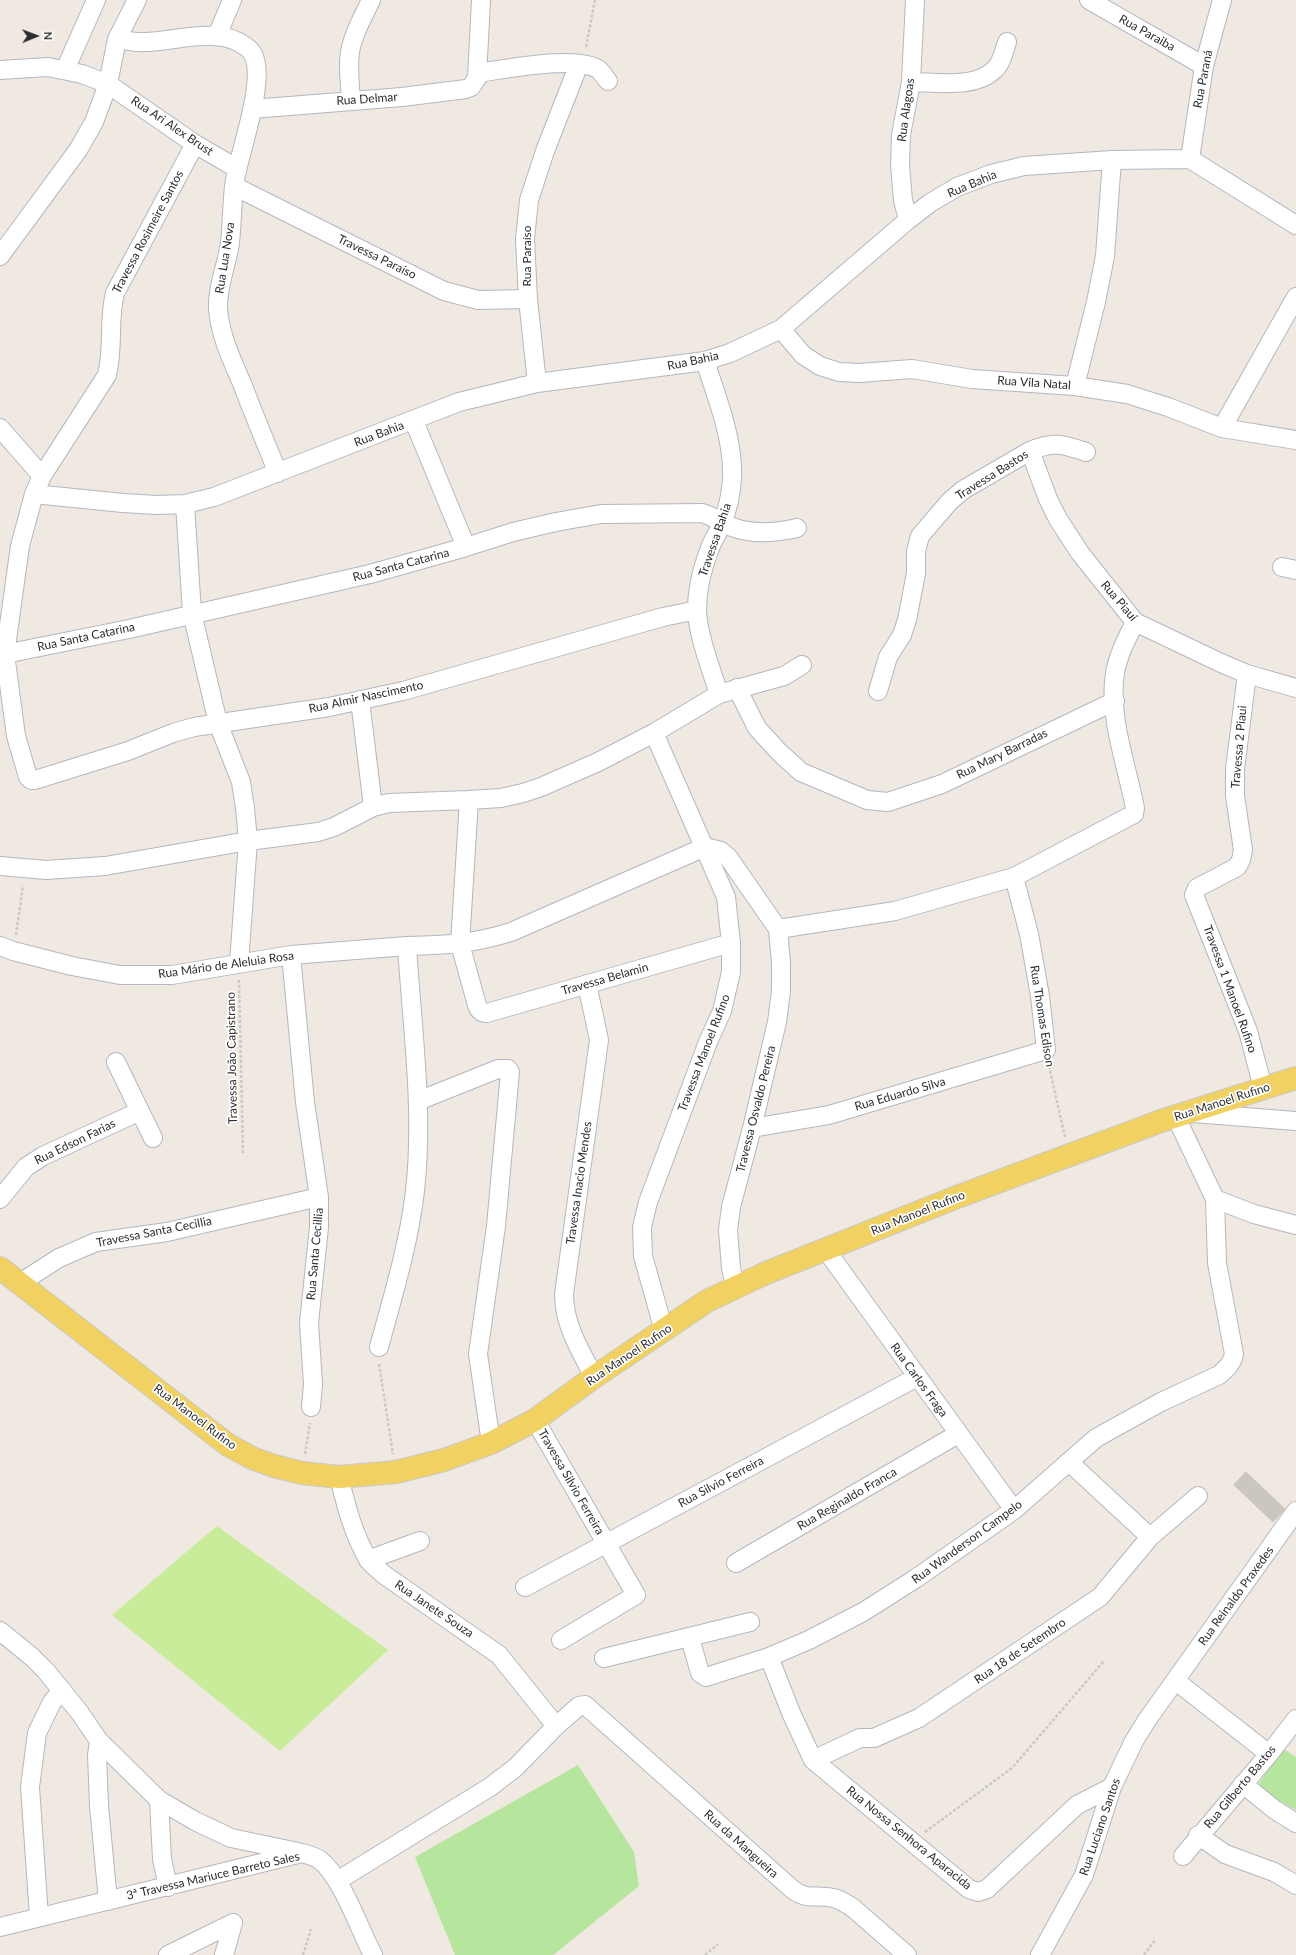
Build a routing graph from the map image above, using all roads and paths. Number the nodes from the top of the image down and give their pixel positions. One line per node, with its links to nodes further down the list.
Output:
1 (96, 0): 16 (street)
2 (137, 0): 11 (street)
3 (232, 0): 10 (street)
4 (371, 0): 21 (street)
5 (481, 0): 17 (street)
6 (595, 0): 13 (path)
7 (916, 0): 19 (street, Rua Alagoas)
8 (1222, 0): 14 (street, Rua Paraná)
9 (1100, 3): 14 (street, Rua Paraiba)
10 (217, 36): 11 (street, Rua Lua Nova); 22 (street, Rua Lua Nova)
11 (117, 40): 20 (street)
12 (1007, 42): 19 (street)
13 (579, 64): 17 (street); 18 (street); 32 (street, Rua Paraíso)
14 (1204, 66): 24 (street, Rua Paraná)
15 (0, 70): 16 (street, Rua Ari Alex Brust)
16 (65, 70): 20 (street, Rua Ari Alex Brust)
17 (477, 75): 21 (street, Rua Delmar)
18 (608, 82)
19 (911, 82): 28 (street, Rua Alagoas)
20 (108, 84): 23 (street, Rua Ari Alex Brust); 30 (street)
21 (351, 100): 22 (street, Rua Delmar)
22 (252, 109): 26 (street, Rua Lua Nova)
23 (195, 144): 26 (street, Rua Ari Alex Brust); 44 (street, Travessa Rosimeire Santos)
24 (1190, 159): 25 (street, Rua Bahia); 29 (street)
25 (1112, 160): 28 (street, Rua Bahia); 36 (street)
26 (236, 168): 27 (street, Rua Lua Nova)
27 (234, 186): 32 (street, Travessa Paraíso); 43 (street, Rua Lua Nova)
28 (908, 220): 33 (street, Rua Bahia)
29 (1295, 221)
30 (0, 256)
31 (1296, 297): 39 (street)
32 (528, 299): 35 (street, Rua Paraíso)
33 (781, 329): 34 (street, Rua Bahia); 36 (street, Rua Vila Natal)
34 (706, 361): 35 (street, Rua Bahia); 47 (street, Travessa Bahia)
35 (537, 383): 37 (street, Rua Bahia)
36 (1075, 386): 39 (street, Rua Vila Natal)
37 (414, 421): 43 (street, Rua Bahia); 49 (street)
38 (0, 428): 44 (street)
39 (1222, 428): 40 (street, Rua Vila Natal)
40 (1296, 440)
41 (1030, 450): 42 (street, Travessa Bastos); 52 (street, Rua Piauí); 58 (street, Travessa Bastos)
42 (1086, 452)
43 (278, 473): 46 (street, Rua Bahia)
44 (42, 476): 45 (street, Travessa Rosimeire Santos)
45 (34, 494): 46 (street, Rua Bahia); 53 (street, Travessa Rosimeire Santos)
46 (185, 504): 51 (street)
47 (722, 523): 48 (street, Rua Santa Catarina); 49 (street, Rua Santa Catarina); 50 (street, Travessa Bahia)
48 (797, 528)
49 (466, 547): 51 (street, Rua Santa Catarina)
50 (697, 610): 59 (street, Travessa Bahia); 60 (street, Rua Almir Nascimento)
51 (192, 613): 53 (street, Rua Santa Catarina); 62 (street)
52 (1135, 622): 55 (street, Rua Piauí); 61 (street)
53 (2, 654): 64 (street, Travessa Rosimeire Santos)
54 (802, 665): 56 (street)
55 (1247, 674): 57 (street, Rua Piauí); 73 (street, Travessa 2 Piaui)
56 (737, 688): 59 (street); 61 (street, Rua Mary Barradas)
57 (1296, 688)
58 (878, 690)
59 (720, 694): 63 (street)
60 (360, 700): 62 (street, Rua Almir Nascimento); 67 (street)
61 (1115, 701): 72 (street)
62 (218, 723): 65 (street, Rua Almir Nascimento); 68 (street)
63 (654, 734): 66 (street); 69 (street, Travessa Manoel Rufino)
64 (8, 736): 65 (street, Travessa Rosimeire Santos)
65 (36, 780)
66 (469, 800): 67 (street); 76 (street)
67 (373, 807): 68 (street)
68 (248, 841): 71 (street); 80 (street)
69 (705, 847): 74 (street); 75 (street, Travessa Manoel Rufino); 76 (street, Rua Mário de Aleluia Rosa)
70 (0, 866): 71 (street)
71 (26, 869): 78 (path)
72 (1014, 877): 74 (street); 82 (street, Rua Thomas Edison)
73 (1195, 890): 85 (street, Travessa 1 Manoel Rufino)
74 (778, 929): 90 (street, Travessa Osvaldo Pereira)
75 (731, 943): 81 (street, Travessa Belamin); 102 (street, Travessa Manoel Rufino)
76 (460, 944): 77 (street, Rua Mário de Aleluia Rosa); 81 (street, Travessa Belamin)
77 (407, 946): 79 (street, Rua Mário de Aleluia Rosa); 86 (street)
78 (7, 949): 80 (street, Rua Mário de Aleluia Rosa)
79 (291, 956): 80 (street, Rua Mário de Aleluia Rosa); 94 (street, Rua Santa Cecillia)
80 (239, 963): 92 (path, Travessa João Capistrano)
81 (587, 984): 104 (street, Travessa Inacio Mendes)
82 (1046, 1050): 90 (street, Rua Eduardo Silva); 93 (path, Rua Thomas Edison)
83 (116, 1062): 87 (street)
84 (1296, 1078): 85 (main road, Rua Manoel Rufino)
85 (1263, 1088): 88 (main road, Rua Manoel Rufino)
86 (418, 1101): 103 (street); 109 (street)
87 (140, 1111): 91 (street); 95 (street, Rua Edson Farias)
88 (1181, 1114): 89 (street); 93 (main road, Rua Manoel Rufino); 96 (street)
89 (1296, 1121)
90 (752, 1128): 101 (street, Travessa Osvaldo Pereira)
91 (153, 1138)
92 (243, 1153)
93 (1069, 1155): 98 (main road, Rua Manoel Rufino)
94 (319, 1197): 100 (street, Travessa Santa Cecillia); 106 (street, Rua Santa Cecillia)
95 (0, 1199)
96 (1215, 1199): 97 (street); 111 (street, Rua Wanderson Campelo)
97 (1296, 1225)
98 (826, 1250): 101 (main road, Rua Manoel Rufino); 105 (street, Rua Carlos Fraga)
99 (0, 1268): 100 (main road, Rua Manoel Rufino)
100 (20, 1283): 113 (main road, Rua Manoel Rufino)
101 (735, 1287): 102 (main road, Rua Manoel Rufino)
102 (664, 1331): 104 (main road, Rua Manoel Rufino)
103 (379, 1347): 112 (path)
104 (594, 1377): 107 (main road, Rua Manoel Rufino)
105 (917, 1377): 108 (street, Rua Carlos Fraga); 119 (street, Rua Silvio Ferreira)
106 (311, 1407): 110 (path)
107 (535, 1420): 109 (main road, Rua Manoel Rufino); 119 (street, Travessa Silvio Ferreira)
108 (958, 1434): 115 (street, Rua Carlos Fraga); 121 (street, Rua Reginaldo Franca)
109 (491, 1443): 112 (main road, Rua Manoel Rufino)
110 (305, 1458)
111 (1069, 1462): 115 (street, Rua Wanderson Campelo); 117 (street)
112 (396, 1472): 113 (main road, Rua Manoel Rufino)
113 (339, 1477): 120 (street, Rua Janete Souza)
114 (1198, 1496): 117 (street, Rua 18 de Setembro)
115 (1014, 1510): 127 (street, Rua Wanderson Campelo)
116 (1296, 1512): 130 (street, Rua Reinaldo Praxedes)
117 (1150, 1537): 136 (street, Rua 18 de Setembro)
118 (420, 1541): 120 (street)
119 (607, 1543): 122 (street, Rua Silvio Ferreira); 126 (street, Travessa Silvio Ferreira)
120 (368, 1560): 133 (street, Rua Janete Souza)
121 (736, 1563)
122 (525, 1587)
123 (750, 1622): 125 (street)
124 (0, 1631): 131 (street)
125 (690, 1638): 127 (street, Rua Wanderson Campelo); 128 (street)
126 (561, 1640)
127 (769, 1657): 136 (street, Rua Nossa Senhora Aparacida)
128 (604, 1658)
129 (1104, 1661): 142 (path)
130 (1176, 1681): 135 (street); 138 (street, Rua Luciano Santos)
131 (62, 1690): 134 (street); 149 (street)
132 (1296, 1718): 135 (street, Rua Gilberto Bastos)
133 (556, 1726): 145 (street); 159 (street, Rua da Mangueira)
134 (99, 1741): 139 (street); 148 (street)
135 (1269, 1754): 137 (street, Rua Gilberto Bastos)
136 (813, 1760): 142 (street, Rua Nossa Senhora Aparacida)
137 (1243, 1784): 140 (street); 141 (street, Rua Gilberto Bastos)
138 (1112, 1787): 142 (street, Rua Nossa Senhora Aparacida); 160 (street, Rua Luciano Santos)
139 (159, 1800): 143 (street); 147 (street)
140 (1296, 1823)
141 (1198, 1835): 144 (street, Rua Gilberto Bastos); 146 (street)
142 (913, 1841)
143 (302, 1853): 145 (street, 3ª Travessa Mariuce Barreto Sales); 147 (street, 3ª Travessa Mariuce Barreto Sales)
144 (1183, 1856)
145 (337, 1881): 157 (street, 3ª Travessa Mariuce Barreto Sales)
146 (1296, 1885)
147 (168, 1887): 148 (street, 3ª Travessa Mariuce Barreto Sales)
148 (108, 1901): 149 (street, 3ª Travessa Mariuce Barreto Sales)
149 (39, 1917): 150 (street, 3ª Travessa Mariuce Barreto Sales)
150 (0, 1927)
151 (311, 1929): 156 (path)
152 (1155, 1940): 161 (path)
153 (718, 1944): 158 (path)
154 (168, 1955): 155 (street)
155 (224, 1955)
156 (303, 1955)
157 (373, 1955)
158 (705, 1955)
159 (907, 1955)
160 (1040, 1955)
161 (1144, 1955)

